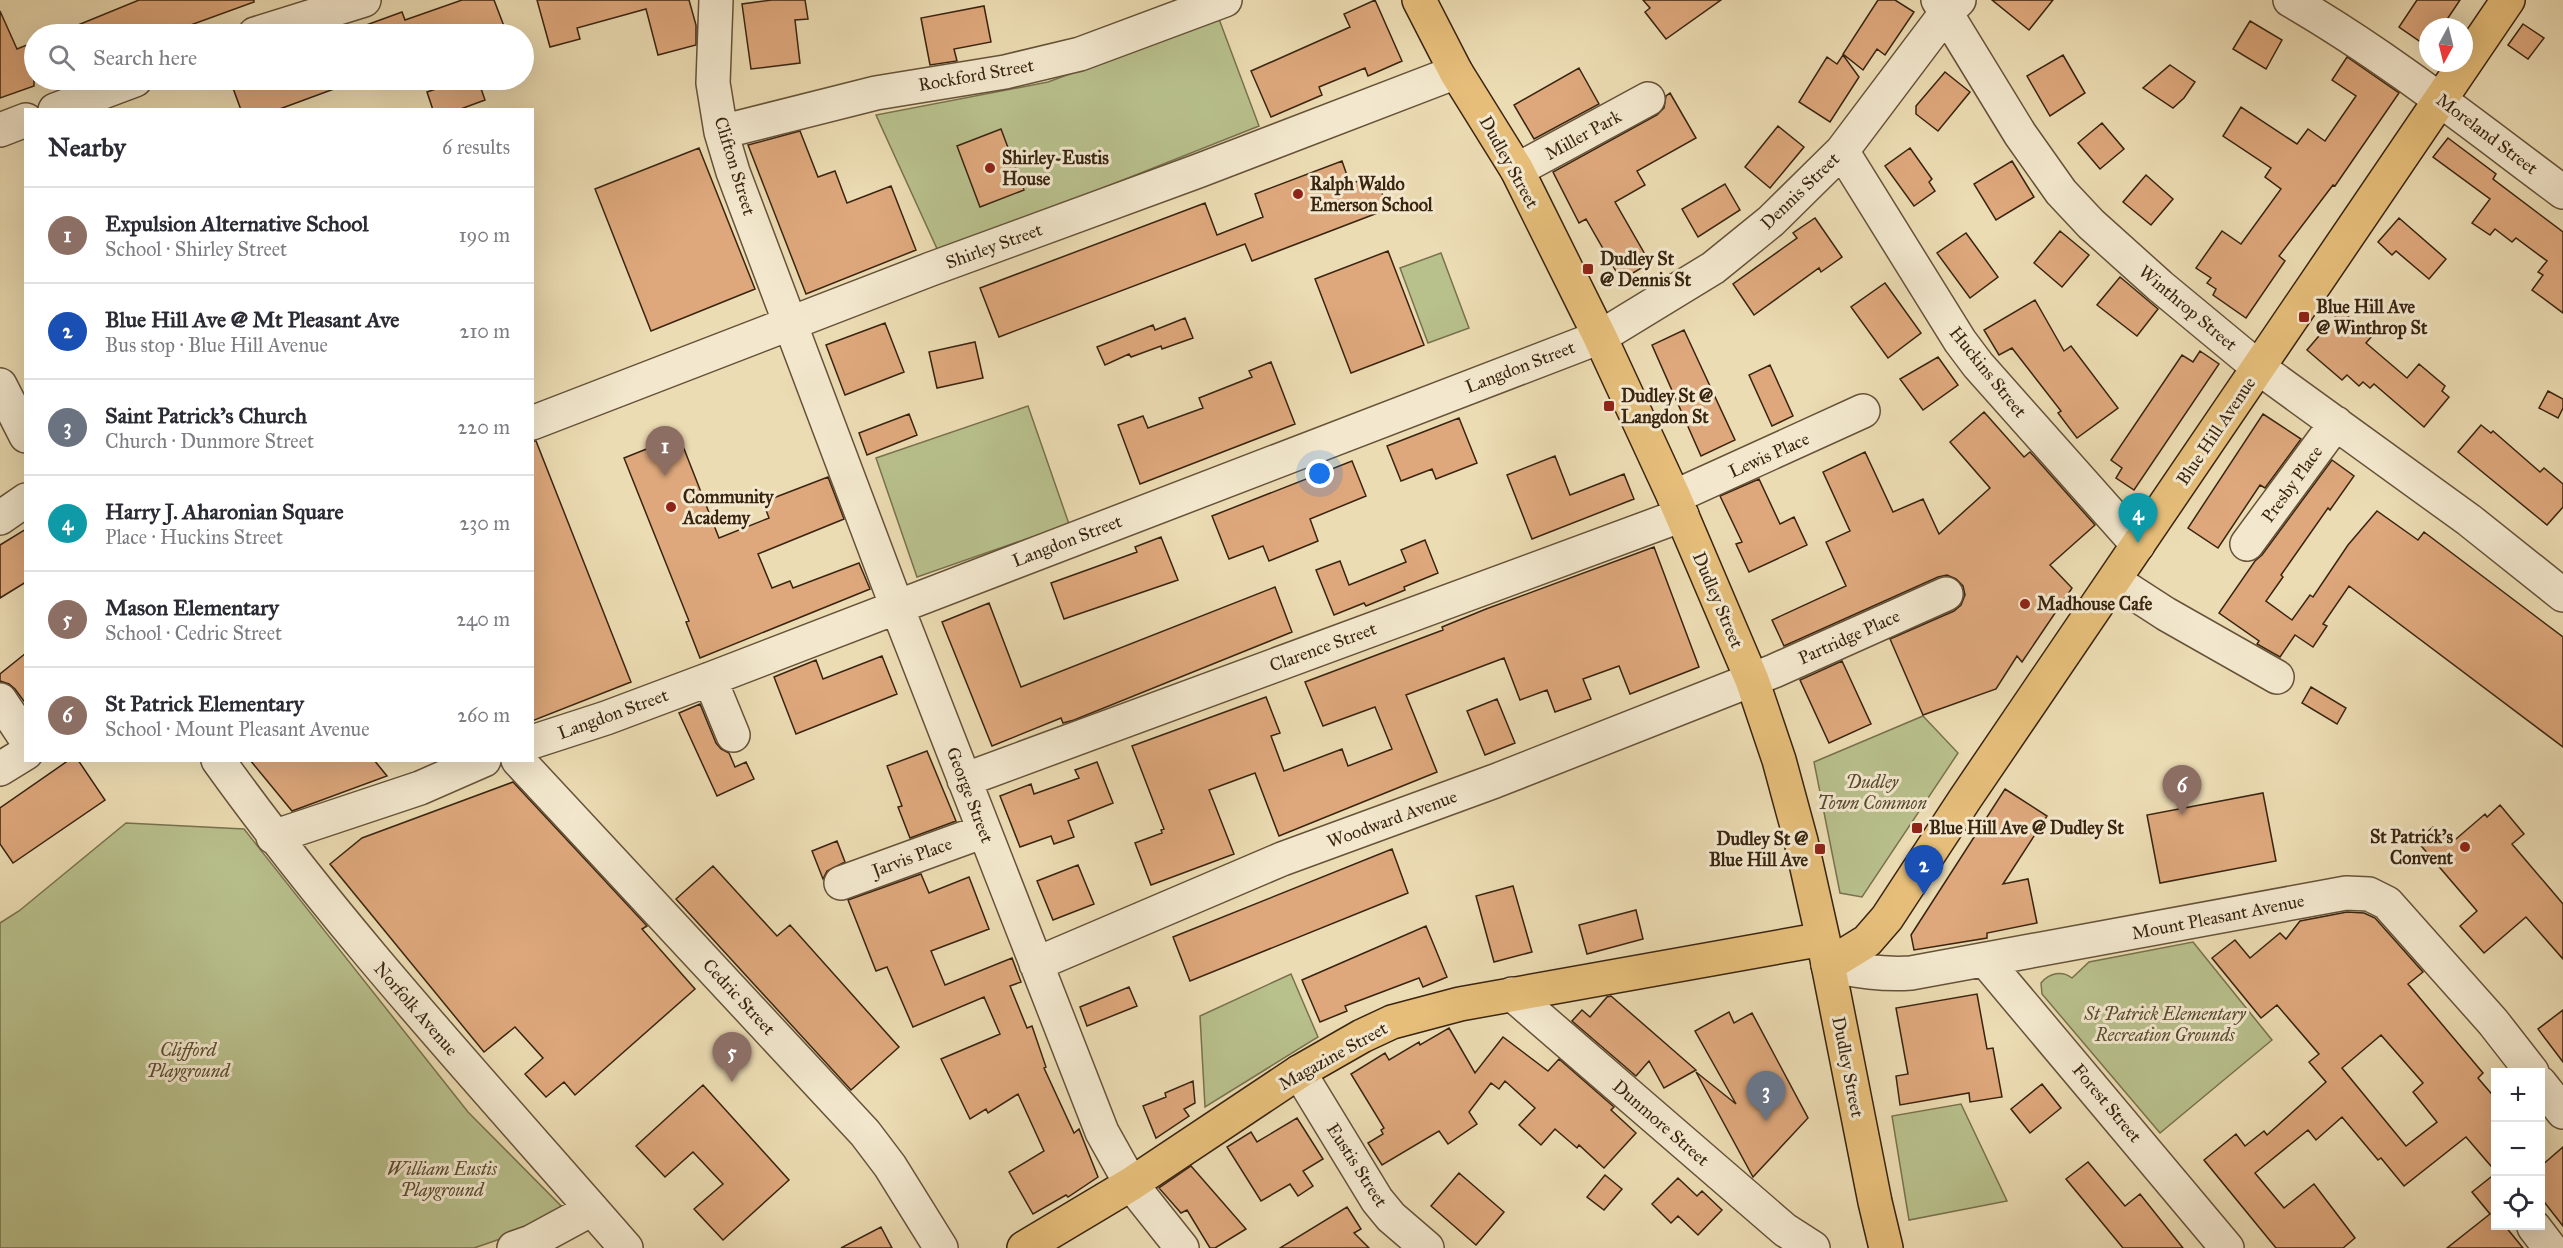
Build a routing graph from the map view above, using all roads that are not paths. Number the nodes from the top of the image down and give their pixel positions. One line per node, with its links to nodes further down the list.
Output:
1 (364, 0): 8 (street)
2 (716, 0): 16 (street, Clifton Street)
3 (1225, 0): 16 (street, Rockford Street)
4 (1419, 0): 9 (main road, Dudley Street)
5 (2290, 0): 12 (street, Moreland Street)
6 (2508, 0): 12 (main road, Blue Hill Avenue)
7 (1948, 4): 17 (street, Dennis Street); 22 (street, Winthrop Street)
8 (269, 20)
9 (1456, 72): 18 (main road, Dudley Street); 20 (street, Shirley Street)
10 (108, 90): 13 (street)
11 (1648, 99): 18 (street, Miller Park)
12 (2441, 99): 19 (street, Moreland Street); 22 (main road, Blue Hill Avenue)
13 (60, 108)
14 (24, 121): 15 (street)
15 (0, 130)
16 (721, 132): 20 (street, Clifton Street)
17 (1842, 151): 21 (street, Dennis Street); 32 (street, Huckins Street)
18 (1517, 170): 21 (main road, Dudley Street)
19 (2563, 192)
20 (792, 324): 25 (street, Shirley Street); 36 (street, George Street)
21 (1600, 337): 29 (main road, Dudley Street); 36 (street, Langdon Street)
22 (2259, 368): 26 (street, Winthrop Street); 32 (main road, Blue Hill Avenue)
23 (0, 385): 27 (street)
24 (1863, 411): 29 (street, Lewis Place)
25 (534, 422)
26 (2336, 423): 31 (street, Presby Place); 35 (street, Winthrop Street)
27 (24, 432)
28 (24, 501): 30 (street)
29 (1678, 506): 39 (main road, Dudley Street); 49 (street, Clarence Street)
30 (0, 518)
31 (2247, 544)
32 (2138, 545): 33 (main road, Blue Hill Avenue)
33 (2115, 581): 37 (street); 53 (main road, Blue Hill Avenue)
34 (1946, 594): 39 (street, Partridge Place)
35 (2563, 595)
36 (897, 606): 38 (street, Langdon Street); 49 (street, George Street)
37 (2277, 676)
38 (710, 679): 41 (street); 43 (street, Langdon Street)
39 (1752, 680): 53 (main road, Dudley Street); 55 (street, Woodward Avenue)
40 (0, 700): 42 (street)
41 (733, 735)
42 (24, 736)
43 (534, 741)
44 (24, 754): 48 (street)
45 (219, 762): 51 (street, Norfolk Avenue)
46 (479, 762): 51 (street)
47 (520, 762): 65 (street, Cedric Street)
48 (0, 769)
49 (964, 780): 50 (street, George Street)
50 (984, 831): 52 (street, Jarvis Place); 55 (street, George Street)
51 (273, 837): 62 (street, Norfolk Avenue)
52 (841, 883)
53 (1826, 952): 54 (street, Mount Pleasant Avenue); 56 (main road, Magazine Street); 70 (main road, Dudley Street)
54 (1985, 960): 57 (street, Mount Pleasant Avenue); 71 (street, Forest Street)
55 (1035, 964): 61 (street, George Street)
56 (1512, 994): 58 (main road, Magazine Street); 69 (street, Dunmore Street)
57 (2529, 1068)
58 (1299, 1072): 61 (main road, Magazine Street); 68 (street, Eustis Street)
59 (2545, 1088): 60 (street)
60 (2563, 1112)
61 (1131, 1184): 66 (main road, Magazine Street); 67 (street, George Street)
62 (592, 1209): 63 (street); 64 (street, Norfolk Avenue)
63 (514, 1248)
64 (626, 1248)
65 (941, 1248)
66 (1024, 1248)
67 (1182, 1248)
68 (1427, 1248)
69 (1813, 1248)
70 (1886, 1248)
71 (2227, 1248)

